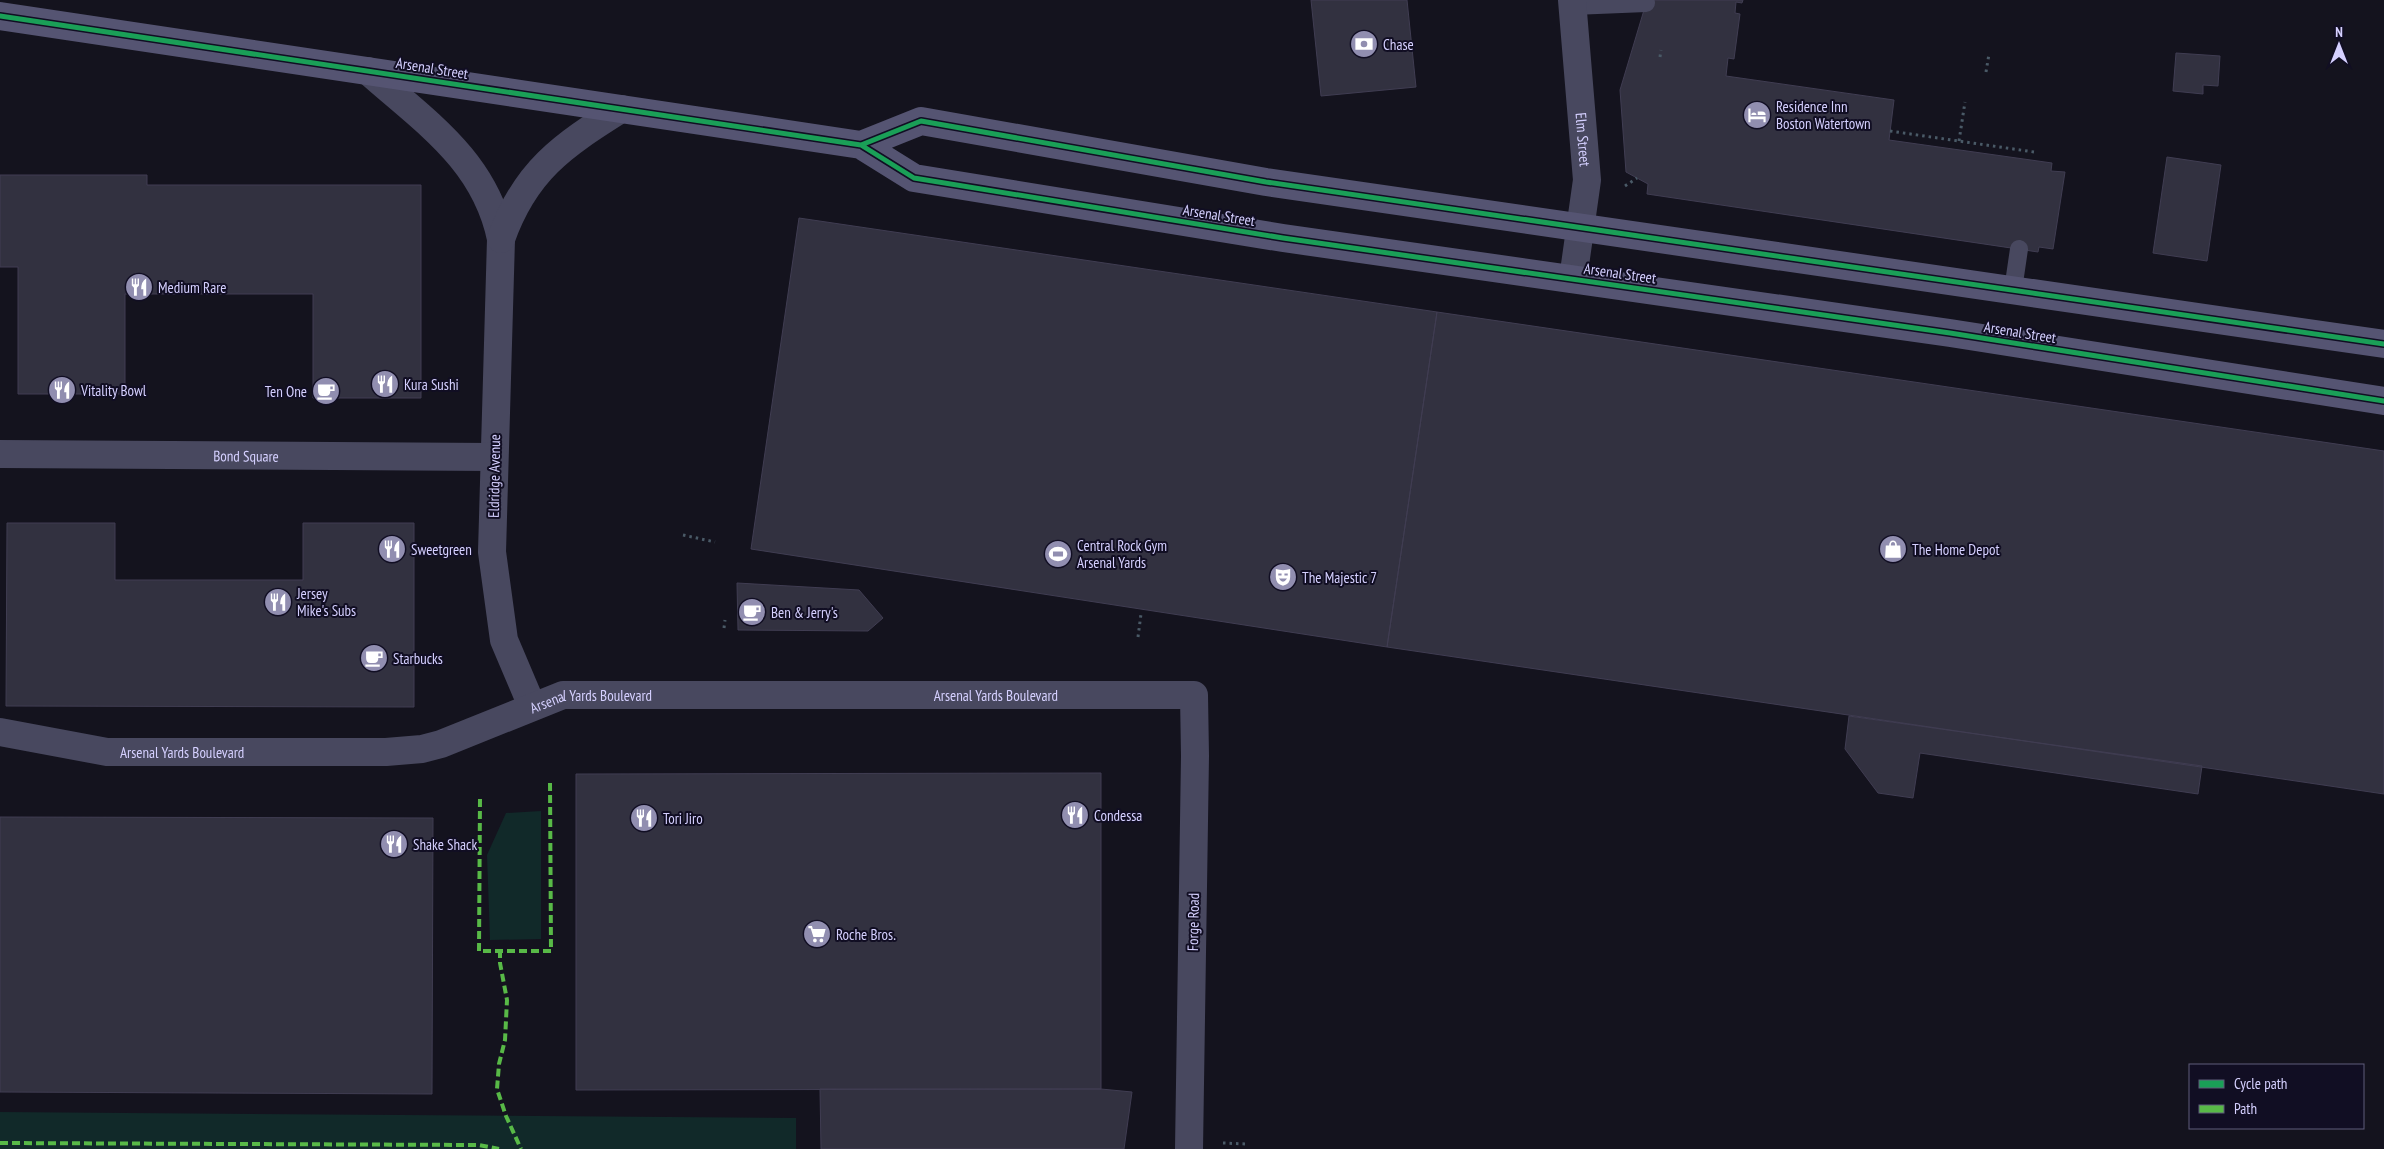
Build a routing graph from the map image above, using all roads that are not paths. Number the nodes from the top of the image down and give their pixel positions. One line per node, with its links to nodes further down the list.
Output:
1 (1572, 3): 2 (lane); 7 (street, Elm Street)
2 (1646, 3)
3 (0, 16): 4 (main road, Arsenal Street)
4 (368, 71): 5 (main road, Arsenal Street); 8 (street, Eldridge Avenue)
5 (621, 109): 6 (main road, Arsenal Street); 8 (street, Eldridge Avenue)
6 (861, 145): 7 (main road); 10 (main road, Arsenal Street)
7 (1580, 226): 10 (street, Elm Street); 11 (main road)
8 (501, 239): 15 (street, Eldridge Avenue)
9 (2019, 249): 11 (lane)
10 (1572, 279): 13 (main road, Arsenal Street)
11 (2013, 290): 12 (main road)
12 (2384, 344)
13 (2384, 401)
14 (0, 454): 15 (street, Bond Square)
15 (493, 457): 17 (street, Eldridge Avenue)
16 (1194, 695): 17 (street, Arsenal Yards Boulevard); 19 (street, Forge Road)
17 (532, 706): 18 (street, Arsenal Yards Boulevard)
18 (0, 732)
19 (1189, 1149)

